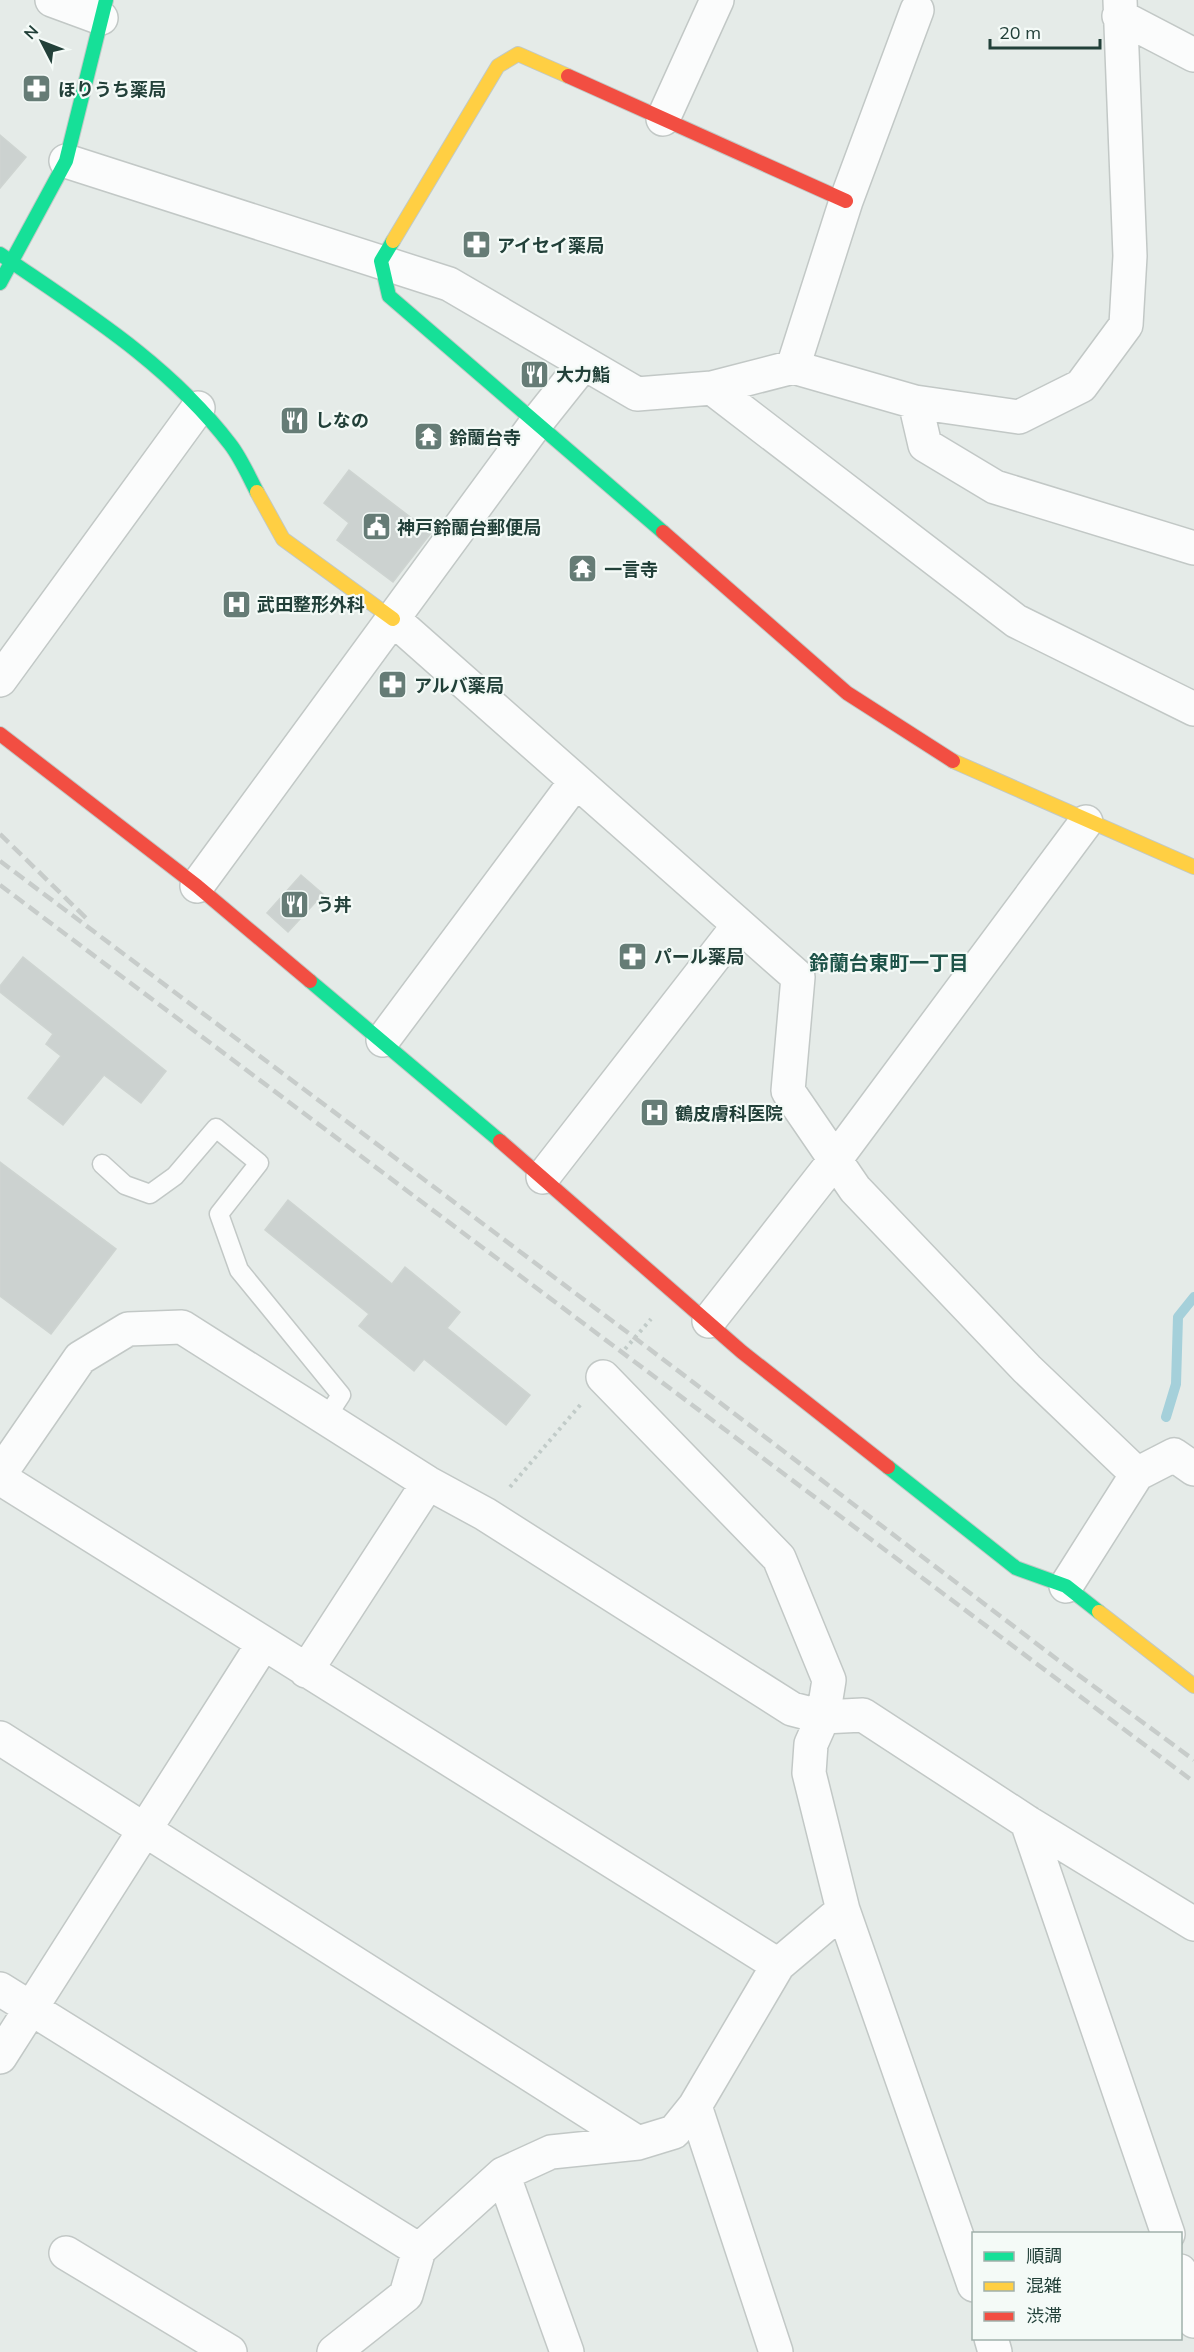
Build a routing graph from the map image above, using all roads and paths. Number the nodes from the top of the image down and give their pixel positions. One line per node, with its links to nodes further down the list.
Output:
1 (52, 0): 4 (street)
2 (717, 0): 7 (street)
3 (1119, 8): 6 (street); 17 (street)
4 (104, 9): 8 (street)
5 (917, 10): 9 (street)
6 (1194, 55)
7 (663, 119): 9 (street); 11 (street)
8 (66, 161): 11 (street); 12 (street)
9 (846, 201): 15 (street)
10 (0, 254): 12 (street)
11 (381, 261): 14 (street); 19 (street)
12 (13, 262): 13 (street); 18 (street)
13 (0, 283)
14 (584, 363): 16 (street); 19 (street)
15 (794, 367): 16 (street); 17 (street)
16 (712, 388): 23 (street)
17 (915, 402): 20 (street)
18 (198, 408): 21 (street); 22 (street)
19 (537, 422): 21 (street); 26 (street)
20 (1194, 548)
21 (393, 619): 25 (street); 28 (street)
22 (0, 680)
23 (1194, 709)
24 (0, 734): 28 (street)
25 (576, 781): 29 (street); 30 (street)
26 (1086, 822): 27 (street); 31 (street)
27 (1194, 867)
28 (197, 886): 30 (street)
29 (739, 925): 31 (street); 33 (street)
30 (383, 1040): 33 (street)
31 (836, 1160): 35 (street); 41 (street)
32 (102, 1164): 37 (lane)
33 (543, 1177): 35 (street)
34 (655, 1315): 36 (path)
35 (709, 1321): 44 (street)
36 (603, 1377): 39 (path); 48 (street)
37 (326, 1418): 40 (street); 43 (street)
38 (1187, 1454): 41 (street)
39 (532, 1463)
40 (0, 1474)
41 (1137, 1474): 44 (street)
42 (0, 1478): 45 (street)
43 (428, 1483): 46 (street); 48 (street)
44 (1066, 1586): 47 (street)
45 (263, 1644): 46 (street); 51 (street)
46 (306, 1671): 54 (street)
47 (1194, 1686)
48 (823, 1717): 50 (street); 52 (street)
49 (0, 1738): 51 (street)
50 (1027, 1822): 53 (street); 61 (street)
51 (145, 1829): 56 (street); 59 (street)
52 (843, 1910): 54 (street); 65 (street)
53 (1194, 1924)
54 (778, 1965): 58 (street)
55 (0, 1989): 56 (street)
56 (31, 2008): 57 (street); 62 (street)
57 (0, 2057)
58 (694, 2106): 59 (street); 70 (street)
59 (638, 2143): 60 (street)
60 (503, 2174): 62 (street); 69 (street)
61 (1167, 2232)
62 (419, 2250): 68 (street)
63 (66, 2253): 67 (street)
64 (1182, 2278): 66 (street)
65 (972, 2279)
66 (1194, 2320)
67 (230, 2352)
68 (334, 2352)
69 (567, 2352)
70 (776, 2352)

